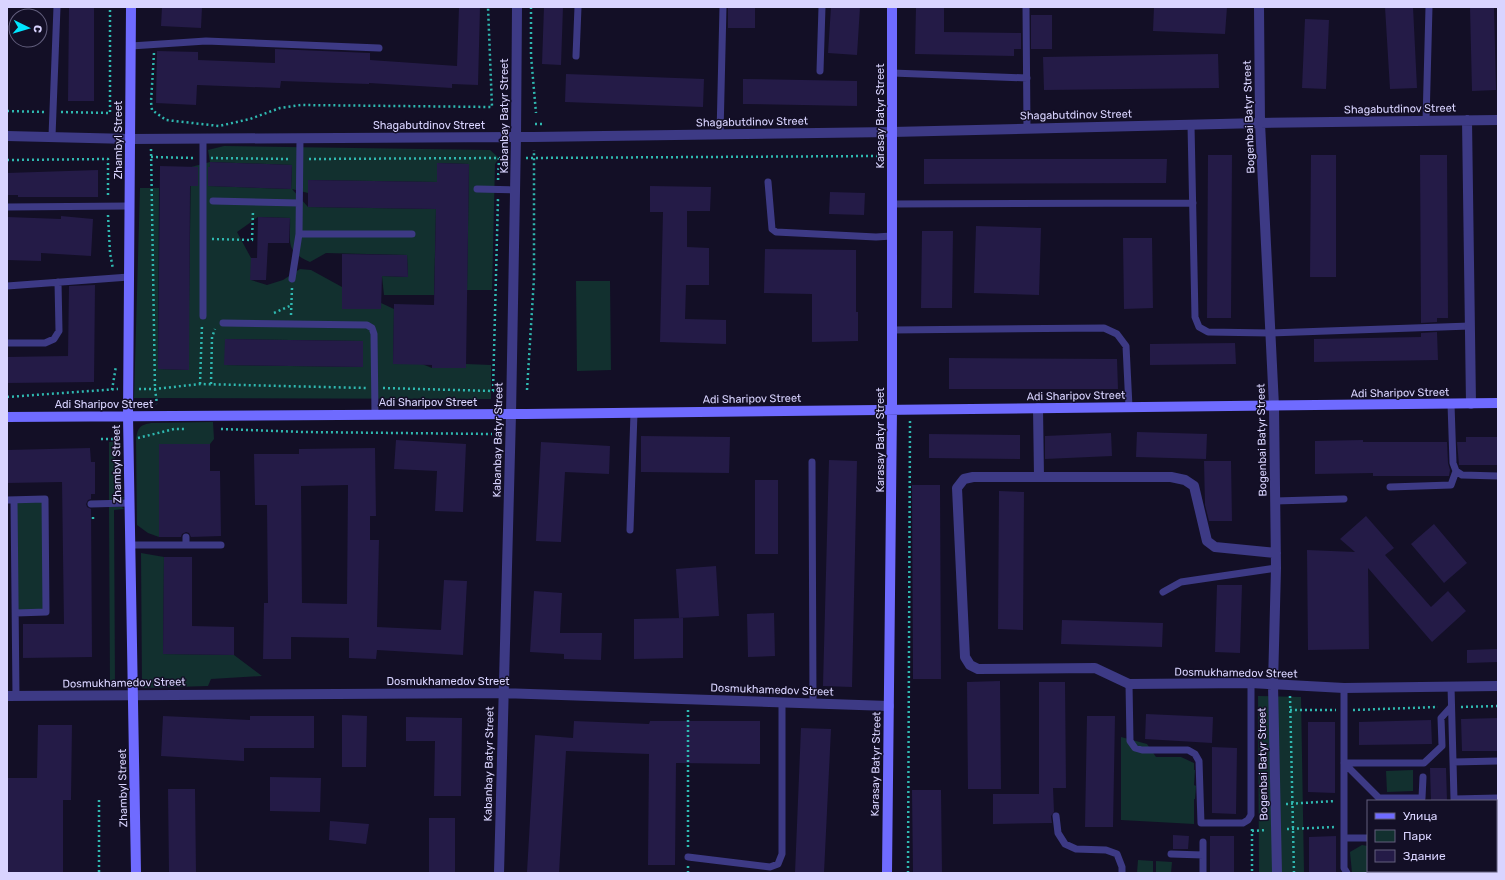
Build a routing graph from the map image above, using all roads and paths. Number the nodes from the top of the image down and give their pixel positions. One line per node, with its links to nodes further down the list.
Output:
1 (57, 7): 22 (lane)
2 (110, 7): 22 (path)
3 (131, 7): 15 (street, Zhambyl Street)
4 (488, 7): 14 (path)
5 (517, 7): 34 (street, Kabanbay Batyr Street)
6 (531, 7): 23 (path)
7 (578, 7): 17 (lane)
8 (723, 7): 31 (lane)
9 (822, 7): 18 (lane)
10 (892, 7): 19 (street, Karasay Batyr Street)
11 (1026, 7): 20 (lane)
12 (1259, 7): 27 (street, Bogenbai Batyr Street)
13 (1429, 7): 26 (lane)
14 (155, 45): 15 (lane); 16 (lane)
15 (130, 46): 35 (street, Zhambyl Street)
16 (379, 48)
17 (576, 56)
18 (820, 71)
19 (892, 73): 20 (lane); 30 (street, Karasay Batyr Street)
20 (1027, 78): 29 (lane)
21 (7, 112): 22 (path)
22 (53, 112): 33 (lane)
23 (536, 113)
24 (1467, 120): 25 (street, Shagabutdinov Street); 26 (street, Shagabutdinov Street); 67 (street)
25 (1498, 120)
26 (1426, 121): 27 (street, Shagabutdinov Street)
27 (1260, 123): 28 (street, Shagabutdinov Street); 69 (street, Bogenbai Batyr Street)
28 (1191, 125): 29 (street, Shagabutdinov Street); 52 (lane)
29 (1027, 128): 30 (street, Shagabutdinov Street)
30 (892, 132): 31 (street, Shagabutdinov Street); 53 (street, Karasay Batyr Street)
31 (720, 134): 34 (street, Shagabutdinov Street)
32 (7, 136): 33 (street, Shagabutdinov Street)
33 (52, 136): 35 (street, Shagabutdinov Street)
34 (516, 137): 37 (street, Shagabutdinov Street); 48 (street, Kabanbay Batyr Street)
35 (130, 138): 36 (street, Shagabutdinov Street); 54 (street, Zhambyl Street)
36 (203, 138): 37 (street, Shagabutdinov Street); 40 (lane)
37 (300, 138): 43 (lane)
38 (534, 150): 41 (path)
39 (877, 156): 41 (path)
40 (203, 158): 43 (path); 59 (lane); 75 (path)
41 (533, 158): 77 (path)
42 (108, 159): 44 (path)
43 (300, 159): 47 (path); 51 (lane)
44 (7, 160)
45 (768, 182): 58 (lane)
46 (477, 189): 47 (lane)
47 (498, 190): 48 (lane); 73 (path)
48 (515, 190): 90 (street, Kabanbay Batyr Street)
49 (213, 201): 50 (lane)
50 (253, 202): 51 (lane); 59 (path)
51 (299, 203): 56 (lane)
52 (1192, 203): 53 (lane); 69 (lane)
53 (892, 204): 58 (street, Karasay Batyr Street)
54 (129, 206): 55 (lane); 60 (street, Zhambyl Street)
55 (7, 207)
56 (299, 234): 57 (lane); 61 (lane)
57 (412, 234)
58 (892, 236): 68 (street, Karasay Batyr Street)
59 (203, 239): 65 (lane)
60 (129, 277): 62 (lane); 91 (street, Zhambyl Street)
61 (292, 279): 64 (path)
62 (58, 282): 63 (lane); 70 (lane)
63 (7, 286)
64 (292, 305)
65 (203, 316): 71 (path)
66 (223, 323): 72 (path); 73 (lane)
67 (1470, 326): 69 (lane); 82 (street)
68 (892, 330): 84 (lane); 86 (street, Karasay Batyr Street)
69 (1270, 333): 83 (street, Bogenbai Batyr Street)
70 (7, 343)
71 (200, 384): 72 (path); 75 (path)
72 (211, 384): 73 (path)
73 (375, 388): 89 (lane)
74 (135, 389): 75 (path)
75 (155, 389): 80 (path)
76 (112, 390): 78 (path)
77 (527, 390)
78 (7, 397)
79 (1498, 403): 82 (street, Adi Sharipov Street)
80 (157, 404)
81 (1451, 404): 82 (street, Adi Sharipov Street); 83 (street, Adi Sharipov Street); 102 (lane)
82 (1471, 404)
83 (1274, 406): 84 (street, Adi Sharipov Street); 108 (street, Bogenbai Batyr Street)
84 (1129, 407): 85 (street, Adi Sharipov Street)
85 (1038, 408): 87 (street, Adi Sharipov Street); 104 (street)
86 (892, 409): 87 (street, Adi Sharipov Street); 88 (street, Adi Sharipov Street); 135 (street, Karasay Batyr Street)
87 (911, 409): 165 (path)
88 (634, 413): 90 (street, Adi Sharipov Street); 113 (lane)
89 (375, 414): 90 (street, Adi Sharipov Street); 91 (street, Adi Sharipov Street)
90 (511, 414): 129 (street, Kabanbay Batyr Street)
91 (128, 416): 92 (street, Adi Sharipov Street); 109 (street, Zhambyl Street)
92 (7, 417)
93 (189, 429): 96 (path)
94 (220, 429): 97 (path)
95 (156, 430): 96 (path)
96 (157, 434): 100 (path)
97 (492, 434)
98 (121, 438): 99 (path)
99 (101, 439)
100 (136, 439)
101 (812, 462): 134 (lane)
102 (1456, 471): 103 (lane); 105 (lane)
103 (1498, 476)
104 (1039, 477): 118 (street); 123 (street, Dosmukhamedov Street)
105 (1390, 486)
106 (1344, 499): 108 (lane)
107 (11, 500): 121 (lane); 121 (lane)
108 (1275, 501): 118 (street, Bogenbai Batyr Street)
109 (129, 503): 110 (lane); 115 (street, Zhambyl Street)
110 (91, 504)
111 (93, 514): 112 (path)
112 (93, 519)
113 (630, 530)
114 (186, 537): 116 (lane)
115 (130, 545): 116 (lane); 130 (street, Zhambyl Street)
116 (186, 545): 117 (lane)
117 (221, 545)
118 (1276, 553): 119 (street, Bogenbai Batyr Street)
119 (1276, 568): 120 (lane); 124 (street, Bogenbai Batyr Street)
120 (1163, 592)
121 (16, 613): 131 (lane)
122 (1251, 683): 123 (street, Dosmukhamedov Street); 124 (street, Dosmukhamedov Street); 149 (lane)
123 (1129, 684): 149 (lane)
124 (1273, 684): 125 (street, Dosmukhamedov Street); 147 (street, Bogenbai Batyr Street)
125 (1290, 685): 128 (street, Dosmukhamedov Street); 138 (path)
126 (1451, 686): 127 (street, Dosmukhamedov Street); 128 (street, Dosmukhamedov Street); 137 (lane)
127 (1498, 686)
128 (1344, 688): 139 (lane)
129 (503, 693): 130 (street, Dosmukhamedov Street); 132 (street, Dosmukhamedov Street); 162 (street, Kabanbay Batyr Street)
130 (133, 695): 131 (street, Dosmukhamedov Street); 161 (street, Zhambyl Street)
131 (12, 696)
132 (688, 699): 133 (street, Dosmukhamedov Street); 159 (path)
133 (782, 702): 134 (street, Dosmukhamedov Street); 159 (lane)
134 (814, 703): 135 (street, Dosmukhamedov Street)
135 (889, 706): 164 (street, Karasay Batyr Street)
136 (1498, 706): 137 (path)
137 (1451, 707): 139 (path); 140 (lane); 142 (lane)
138 (1290, 710): 139 (path); 148 (path)
139 (1344, 710): 142 (lane)
140 (1453, 762): 141 (lane); 144 (lane)
141 (1498, 762)
142 (1344, 763): 143 (lane); 146 (lane)
143 (1423, 777)
144 (1498, 798)
145 (99, 800): 160 (path)
146 (1344, 800): 148 (path); 151 (lane)
147 (1276, 804): 148 (path); 153 (street, Bogenbai Batyr Street)
148 (1293, 804): 152 (path)
149 (1251, 815): 168 (path)
150 (1056, 816): 166 (lane)
151 (1344, 827): 152 (path); 154 (lane)
152 (1293, 829): 153 (path); 170 (path)
153 (1276, 830): 169 (street, Bogenbai Batyr Street)
154 (1344, 838): 155 (lane); 171 (lane)
155 (1367, 838)
156 (1203, 842): 158 (lane)
157 (1171, 854): 158 (lane)
158 (1203, 855): 167 (lane)
159 (688, 858): 163 (path)
160 (99, 873)
161 (136, 873)
162 (499, 873)
163 (688, 873)
164 (887, 873)
165 (908, 873)
166 (1122, 873)
167 (1203, 873)
168 (1252, 873)
169 (1277, 873)
170 (1294, 873)
171 (1347, 873)

